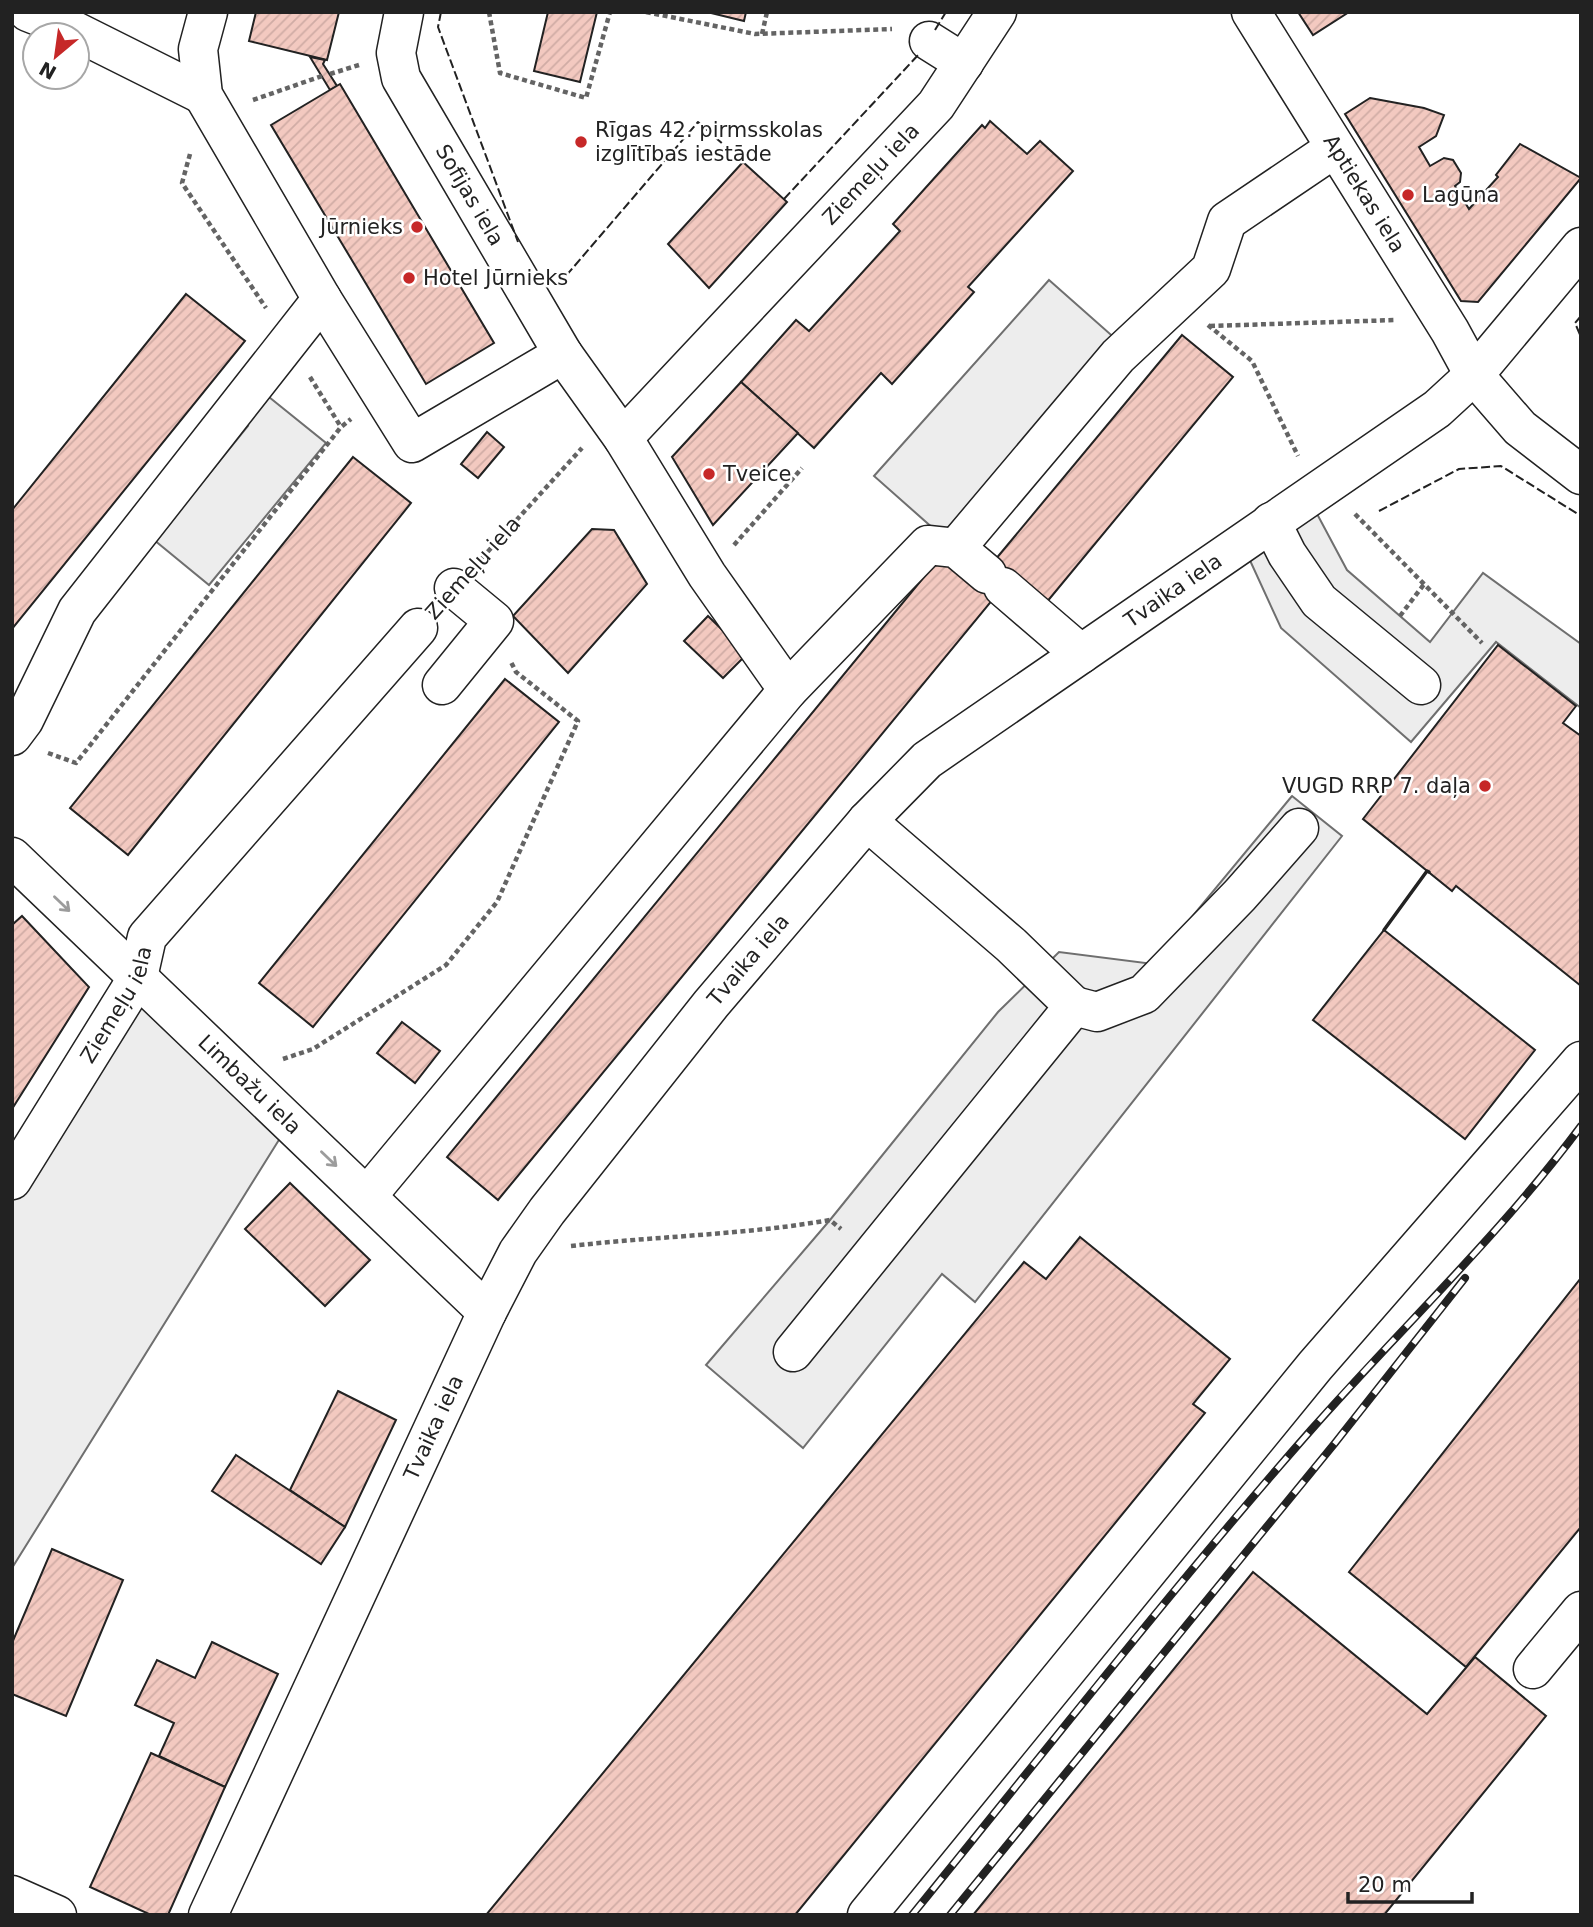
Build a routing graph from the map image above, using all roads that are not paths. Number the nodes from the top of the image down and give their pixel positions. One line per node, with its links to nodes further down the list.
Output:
1 (27, 12): 8 (street)
2 (208, 12): 8 (street)
3 (404, 12): 12 (street, Sofijas iela)
4 (997, 12): 7 (street, Ziemeļu iela)
5 (1251, 12): 9 (street, Aptiekas iela)
6 (914, 35): 7 (street)
7 (964, 62): 14 (street, Ziemeļu iela)
8 (203, 96): 11 (street)
9 (1335, 148): 13 (street, Aptiekas iela); 17 (street)
10 (1581, 247): 13 (street, Tvaika iela)
11 (322, 299): 12 (street); 24 (street)
12 (563, 354): 14 (street, Sofijas iela)
13 (1474, 375): 15 (street, Aptiekas iela); 16 (street, Tvaika iela)
14 (623, 438): 23 (street, Sofijas iela)
15 (1581, 475)
16 (1271, 522): 20 (street, Tvaika iela); 22 (street)
17 (956, 548): 20 (street); 23 (street)
18 (454, 588): 21 (street)
19 (418, 628): 28 (street, Ziemeļu iela)
20 (1081, 654): 25 (street, Tvaika iela)
21 (442, 685)
22 (1421, 685)
23 (788, 690): 32 (street)
24 (25, 743)
25 (867, 821): 29 (street); 33 (street, Tvaika iela)
26 (1299, 828): 29 (street)
27 (12, 857): 28 (street, Limbažu iela, one-way to 28)
28 (138, 977): 31 (street, Ziemeļu iela); 32 (street, Limbažu iela, one-way to 32)
29 (1074, 1006): 34 (street)
30 (1581, 1061): 40 (street)
31 (12, 1180)
32 (367, 1196): 33 (street, Limbažu iela)
33 (487, 1312): 39 (street, Tvaika iela)
34 (793, 1352)
35 (1581, 1611): 36 (street)
36 (1533, 1669)
37 (12, 1895): 38 (street)
38 (57, 1915)
39 (208, 1915)
40 (867, 1915)

